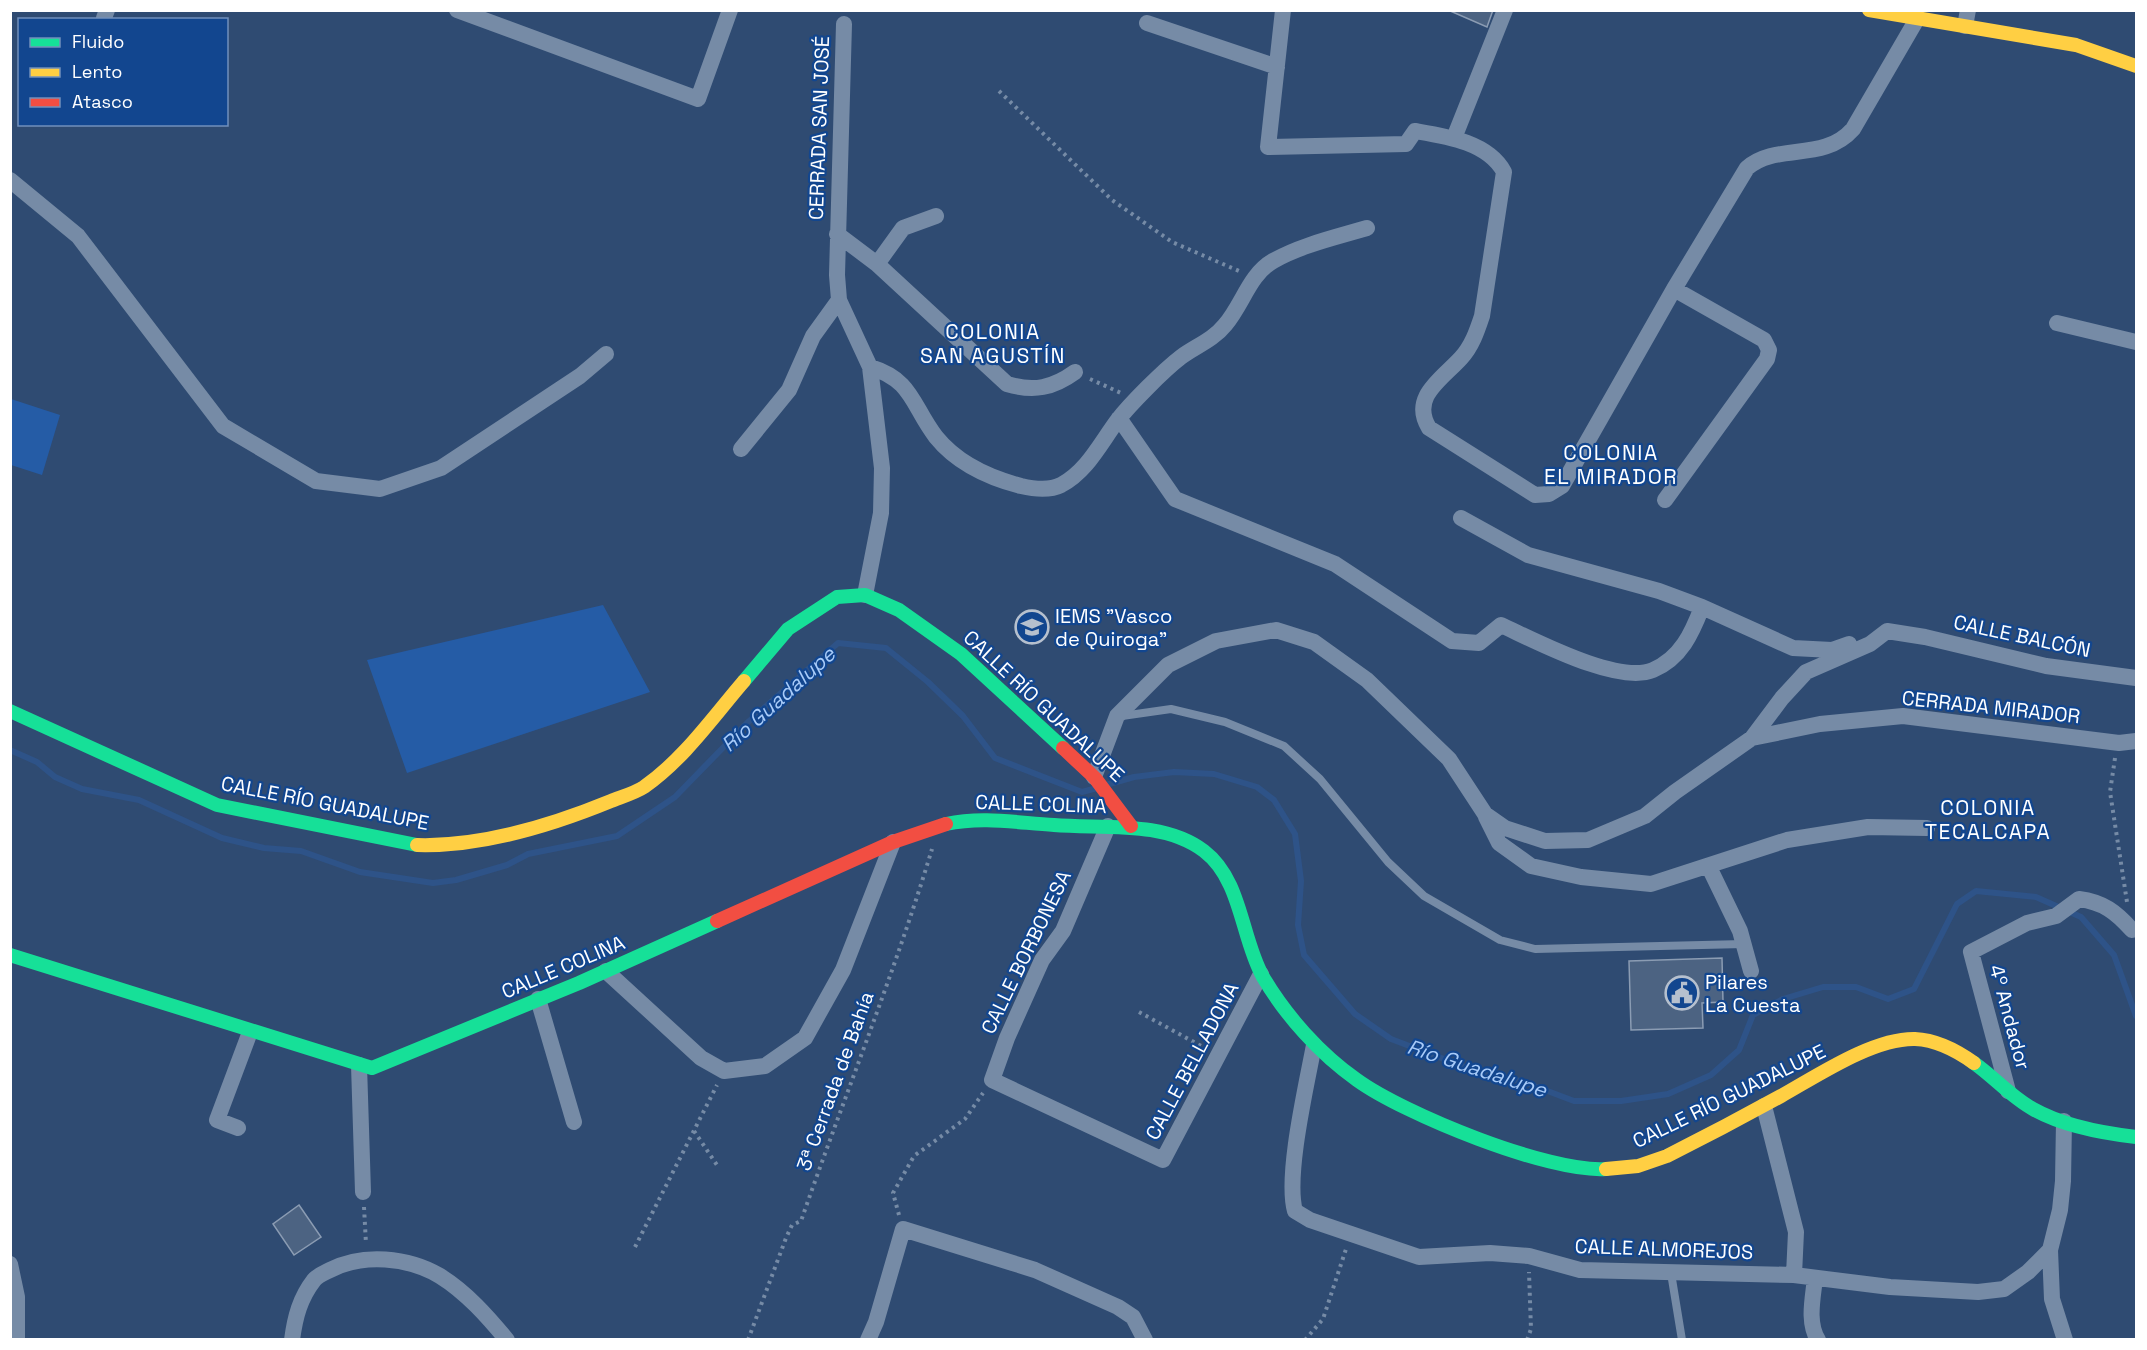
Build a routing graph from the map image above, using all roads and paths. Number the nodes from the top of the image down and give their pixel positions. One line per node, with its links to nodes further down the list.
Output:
1 (457, 10): 2 (street)
2 (730, 10)
3 (1283, 10): 11 (street)
4 (1505, 10): 13 (street)
5 (1869, 10): 7 (street)
6 (1966, 18): 7 (street); 10 (street)
7 (1917, 19): 20 (street)
8 (1147, 23): 11 (street)
9 (844, 24): 17 (street, CERRADA SAN JOSÉ)
10 (2136, 66)
11 (1277, 67): 13 (street)
12 (999, 91): 19 (path)
13 (1454, 138): 20 (street)
14 (10, 180): 24 (street)
15 (936, 216): 18 (street)
16 (1368, 228): 19 (street)
17 (837, 234): 18 (street); 21 (street, CERRADA SAN JOSÉ)
18 (877, 264): 26 (street)
19 (1254, 277): 27 (street)
20 (1674, 289): 30 (street)
21 (839, 300): 25 (street); 29 (street)
22 (2057, 323): 23 (street)
23 (2136, 342)
24 (606, 354)
25 (870, 367): 28 (street); 32 (street)
26 (1075, 372): 27 (path)
27 (1137, 401): 28 (street)
28 (1119, 418): 33 (street)
29 (741, 449)
30 (1665, 500)
31 (1461, 518): 33 (street)
32 (865, 595): 36 (street, CALLE RÍO GUADALUPE); 41 (street, CALLE RÍO GUADALUPE)
33 (1702, 607): 34 (street)
34 (1893, 632): 35 (street, CALLE BALCÓN); 38 (street)
35 (2136, 678)
36 (10, 711)
37 (1117, 716): 41 (street); 42 (street); 50 (lane)
38 (1752, 738): 40 (street, CERRADA MIRADOR); 42 (street)
39 (2136, 741): 40 (street, CERRADA MIRADOR)
40 (2119, 742): 49 (path)
41 (1095, 778): 45 (street, CALLE RÍO GUADALUPE)
42 (1485, 814): 48 (street)
43 (939, 826): 44 (street, CALLE COLINA); 47 (street, CALLE COLINA); 85 (path, 3ª Cerrada de Bahía)
44 (1108, 826): 45 (street, CALLE COLINA); 62 (street, CALLE BORBONESA)
45 (1131, 826): 54 (street, CALLE RÍO GUADALUPE)
46 (1927, 828): 48 (street)
47 (893, 842): 52 (street, CALLE COLINA); 61 (street)
48 (1709, 867): 50 (street)
49 (2132, 930): 63 (street, 4º Andador)
50 (1744, 944): 53 (street)
51 (10, 955): 57 (street, CALLE COLINA)
52 (606, 971): 55 (street, CALLE COLINA); 61 (street)
53 (1751, 971)
54 (1261, 974): 58 (street, CALLE RÍO GUADALUPE); 59 (street, CALLE BELLADONA)
55 (538, 999): 60 (street, CALLE COLINA); 66 (street)
56 (1138, 1012): 59 (path)
57 (250, 1032): 60 (street, CALLE COLINA); 67 (street)
58 (1314, 1045): 64 (street, CALLE RÍO GUADALUPE); 73 (street, CALLE ALMOREJOS)
59 (1217, 1055): 62 (street, CALLE BELLADONA)
60 (359, 1065): 71 (street)
61 (724, 1071): 68 (path)
62 (992, 1080): 72 (path)
63 (2008, 1091): 64 (street, CALLE RÍO GUADALUPE); 65 (street, CALLE RÍO GUADALUPE)
64 (1764, 1106): 80 (street)
65 (2064, 1121): 69 (street, CALLE RÍO GUADALUPE); 75 (street)
66 (574, 1122)
67 (238, 1128)
68 (694, 1131): 70 (path); 74 (path)
69 (2136, 1137)
70 (719, 1168)
71 (363, 1192): 77 (path)
72 (903, 1228): 86 (street); 87 (street)
73 (1351, 1234): 76 (street, CALLE ALMOREJOS); 88 (path)
74 (635, 1247)
75 (2050, 1250): 81 (street, CALLE ALMOREJOS); 92 (street)
76 (1529, 1256): 79 (street, CALLE ALMOREJOS); 89 (path)
77 (366, 1257): 83 (street); 84 (street)
78 (10, 1264): 82 (street)
79 (1671, 1273): 80 (street, CALLE ALMOREJOS); 90 (lane)
80 (1794, 1275): 81 (street, CALLE ALMOREJOS)
81 (1815, 1278): 91 (street)
82 (17, 1340)
83 (292, 1340)
84 (507, 1340)
85 (748, 1340)
86 (868, 1340)
87 (1146, 1340)
88 (1305, 1340)
89 (1527, 1340)
90 (1682, 1340)
91 (1818, 1340)
92 (2065, 1340)

